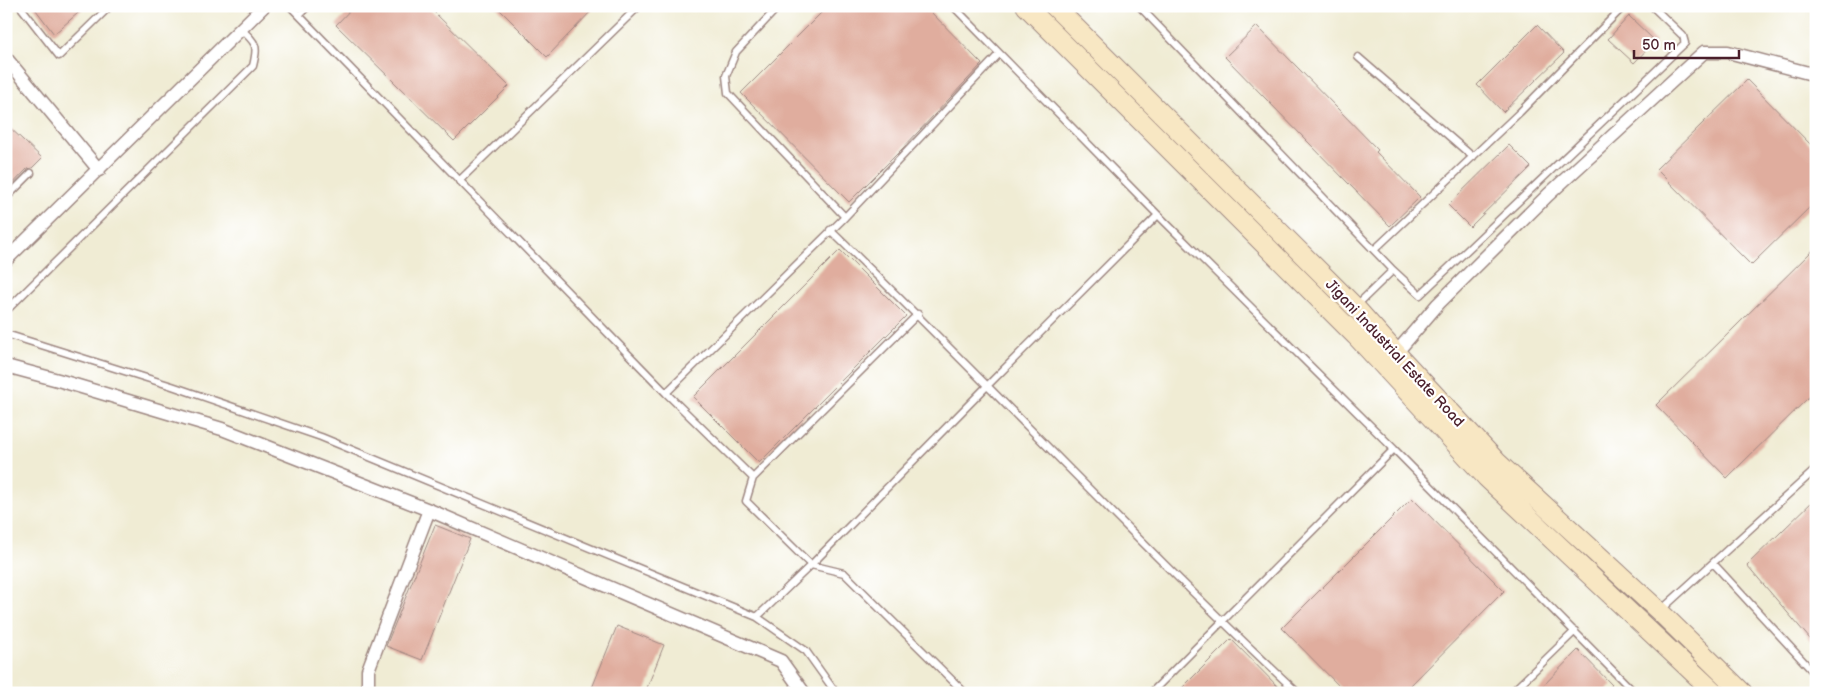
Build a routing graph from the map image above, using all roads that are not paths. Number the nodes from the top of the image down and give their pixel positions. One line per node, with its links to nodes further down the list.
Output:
1 (20, 6): 2 (lane)
2 (110, 6)
3 (264, 6): 15 (street)
4 (290, 6): 14 (lane)
5 (308, 6): 14 (lane)
6 (639, 6): 23 (lane)
7 (779, 6): 26 (lane)
8 (953, 6): 16 (lane)
9 (1026, 6): 58 (main road, Jigani Industrial Estate Road)
10 (1139, 6): 28 (lane)
11 (1624, 6): 20 (lane)
12 (1652, 6): 30 (lane)
13 (1060, 8): 31 (main road, Jigani Industrial Estate Road)
14 (299, 15): 23 (lane)
15 (241, 29): 21 (street); 32 (lane)
16 (999, 54): 25 (lane); 26 (lane)
17 (1358, 57): 20 (lane)
18 (6, 58): 21 (street)
19 (1816, 75): 35 (street)
20 (1473, 157): 28 (lane)
21 (99, 170): 29 (street)
22 (31, 173): 24 (lane)
23 (458, 182): 38 (lane)
24 (6, 198)
25 (1158, 215): 37 (lane); 39 (lane)
26 (845, 217): 27 (lane)
27 (830, 230): 33 (lane); 38 (lane)
28 (1374, 250): 30 (lane)
29 (6, 260)
30 (1393, 270): 31 (lane)
31 (1355, 307): 35 (main road, Jigani Industrial Estate Road)
32 (6, 311)
33 (918, 314): 37 (lane); 41 (lane)
34 (6, 334): 46 (lane)
35 (1396, 353): 45 (main road, Jigani Industrial Estate Road)
36 (6, 366): 42 (street)
37 (988, 385): 44 (lane); 47 (lane)
38 (666, 393): 41 (lane)
39 (1394, 449): 47 (lane); 48 (lane)
40 (1816, 469): 43 (lane)
41 (753, 478): 44 (lane)
42 (429, 510): 50 (street); 51 (street)
43 (1713, 563): 45 (lane); 49 (lane)
44 (811, 565): 46 (lane); 53 (lane)
45 (1659, 611): 59 (main road, Jigani Industrial Estate Road)
46 (757, 617): 52 (lane)
47 (1221, 622): 54 (lane); 55 (lane)
48 (1575, 631): 56 (lane); 57 (lane)
49 (1816, 675)
50 (368, 693)
51 (804, 693)
52 (836, 693)
53 (965, 693)
54 (1151, 693)
55 (1298, 693)
56 (1511, 693)
57 (1635, 693)
58 (1715, 693)
59 (1743, 693)

